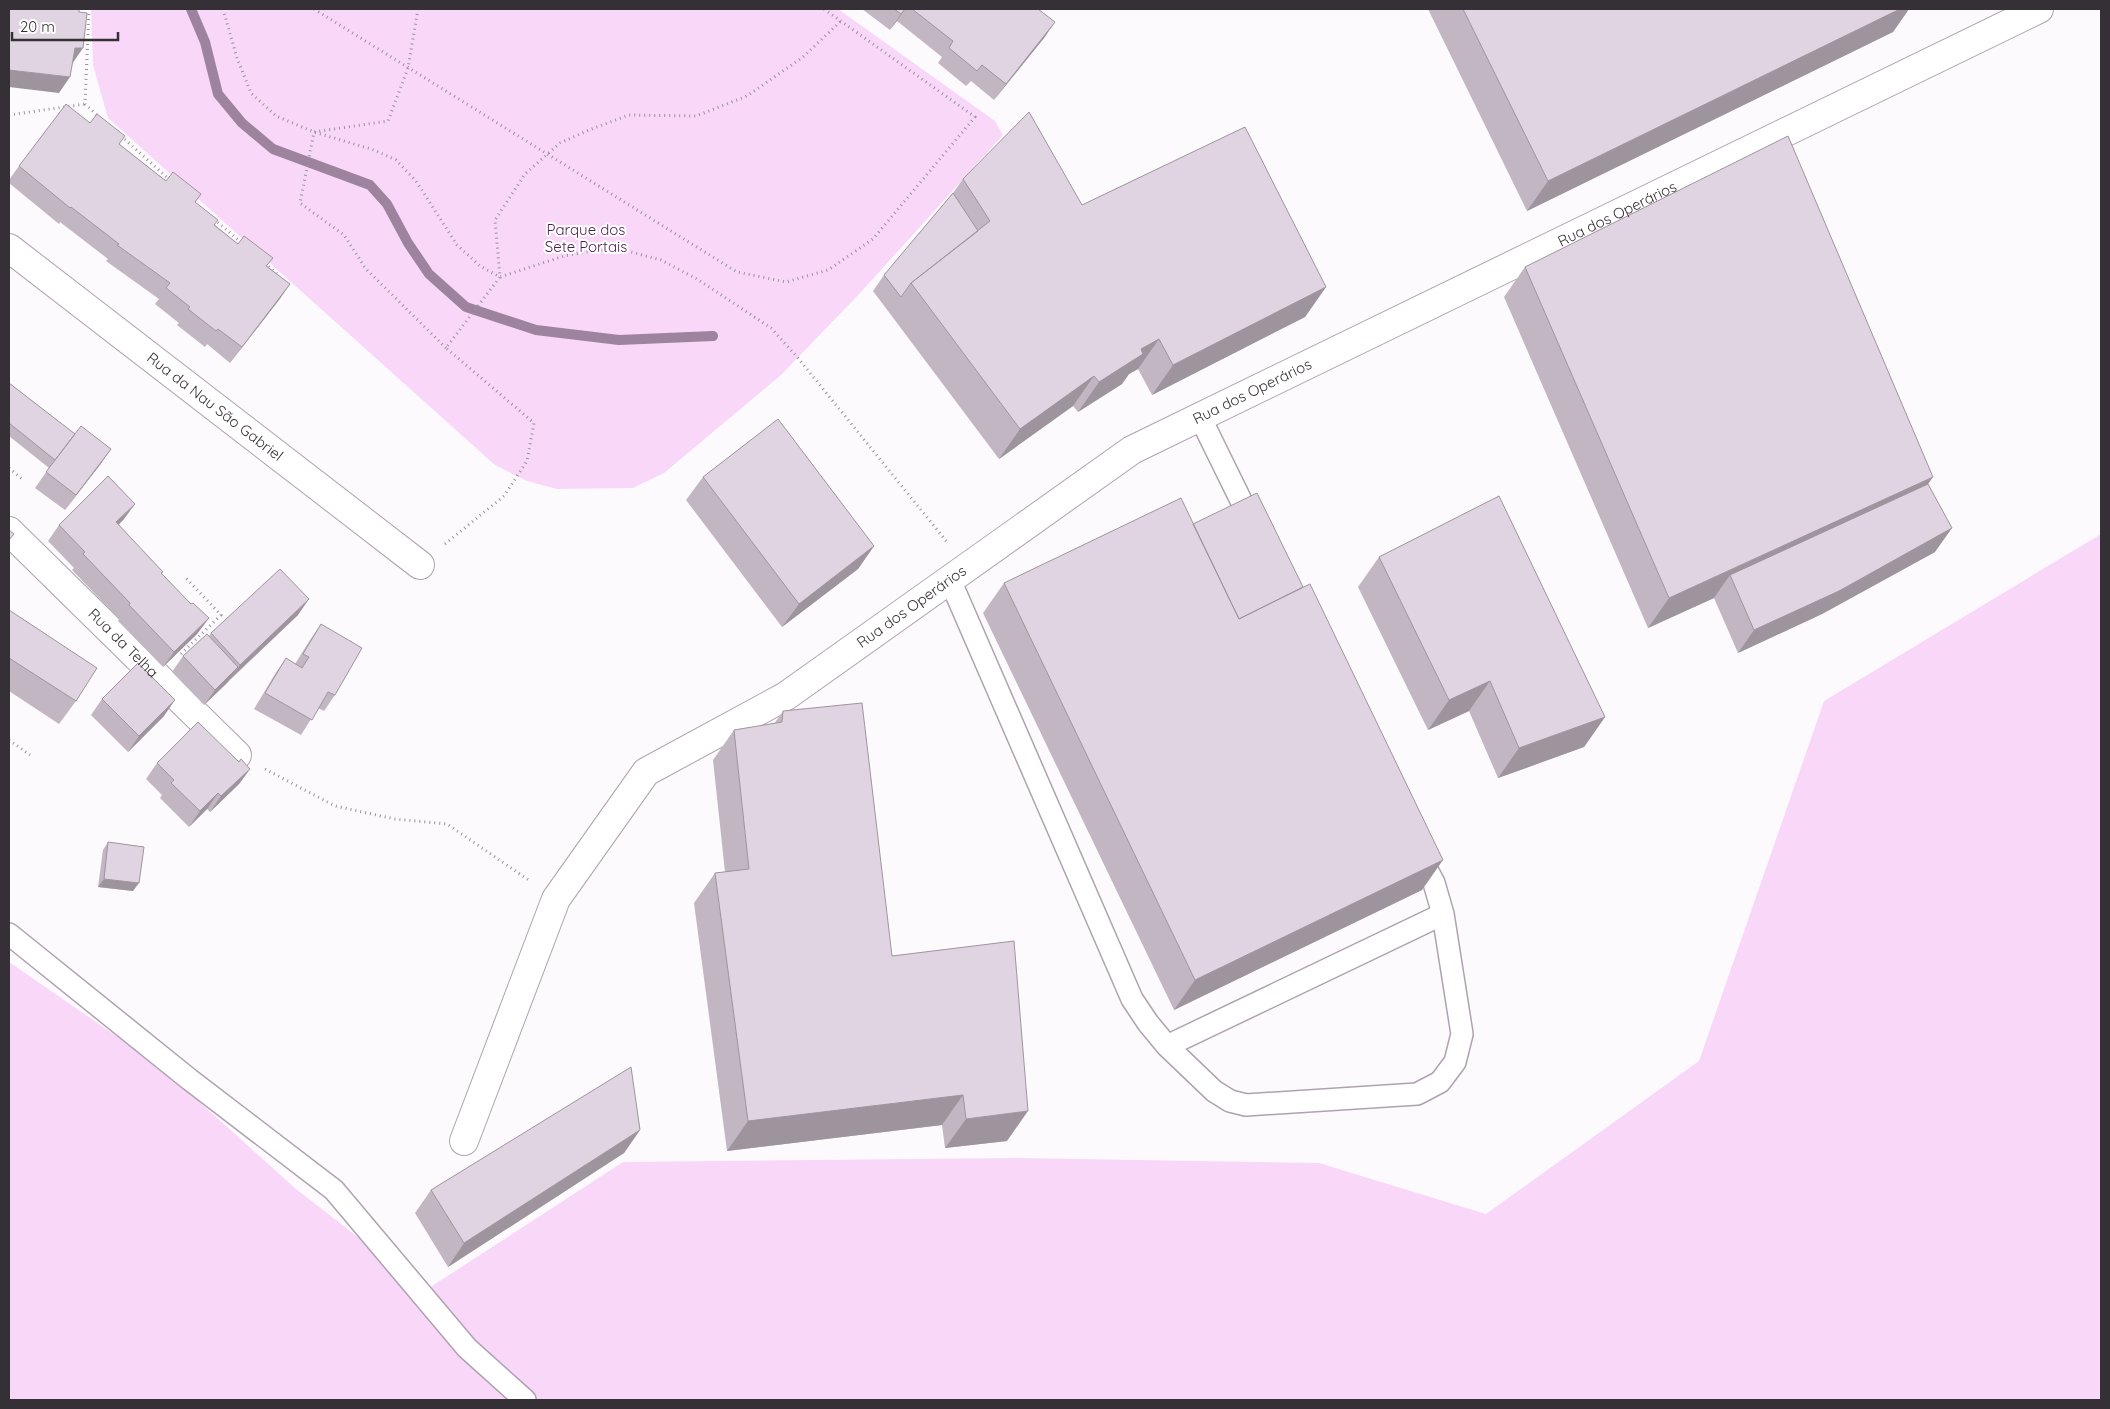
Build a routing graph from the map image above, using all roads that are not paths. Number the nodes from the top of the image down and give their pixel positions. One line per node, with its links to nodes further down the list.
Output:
1 (2039, 9): 3 (street, Rua dos Operários)
2 (9, 248): 6 (street, Rua da Nau São Gabriel)
3 (1200, 417): 5 (lane); 7 (street, Rua dos Operários)
4 (9, 531): 8 (street, Rua da Telha)
5 (1262, 540)
6 (420, 565)
7 (959, 573): 12 (lane); 13 (street, Rua dos Operários)
8 (237, 755)
9 (1407, 831): 10 (lane)
10 (1443, 914): 12 (lane); 12 (lane)
11 (9, 934): 14 (lane)
12 (1167, 1046)
13 (464, 1141)
14 (524, 1400)

